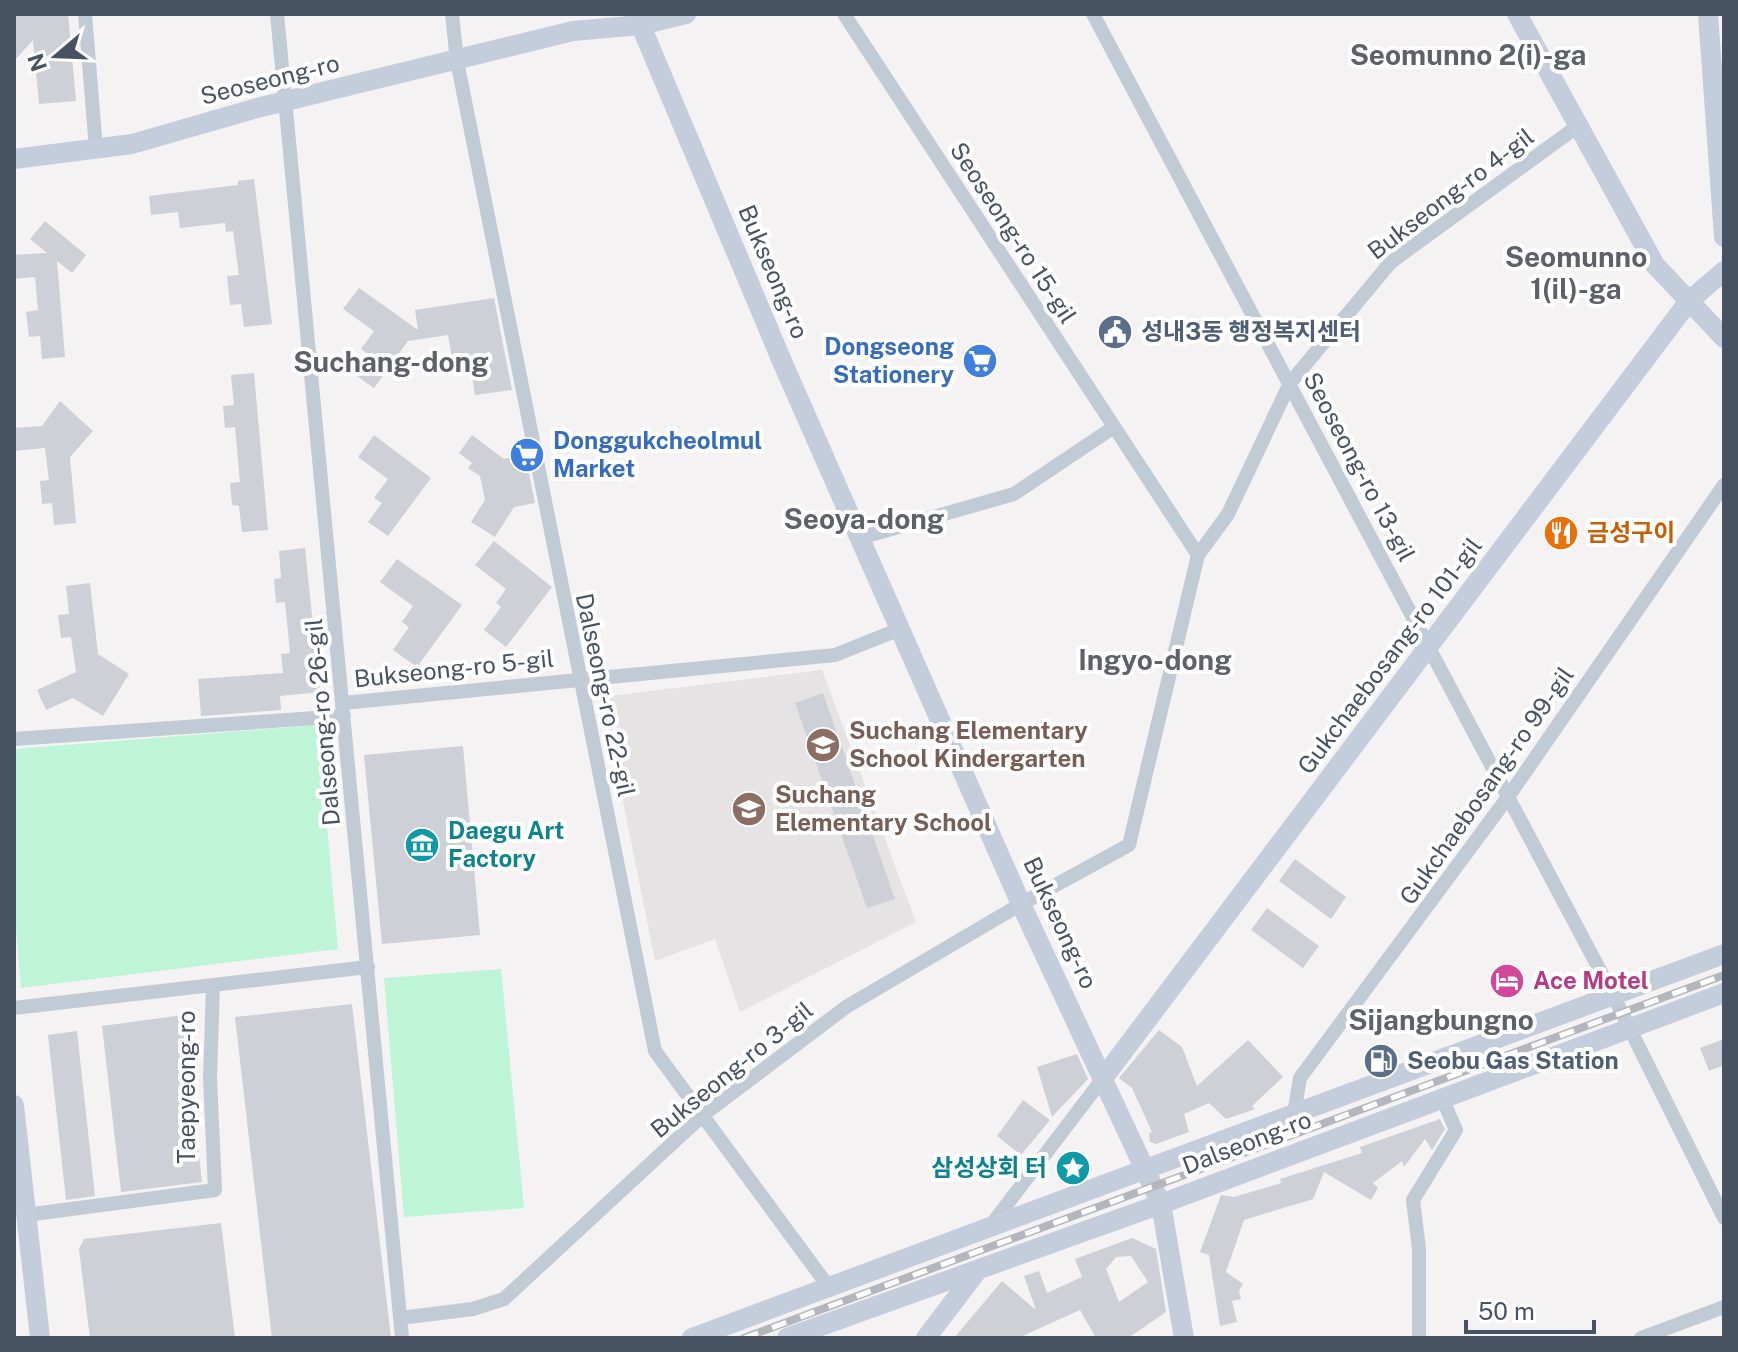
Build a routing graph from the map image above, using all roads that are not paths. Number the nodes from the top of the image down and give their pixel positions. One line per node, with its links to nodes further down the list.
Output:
1 (85, 14): 15 (street)
2 (277, 14): 13 (street, Dalseong-ro 26-gil)
3 (452, 14): 12 (street)
4 (617, 14): 11 (street)
5 (686, 14): 10 (street, Seoseong-ro)
6 (844, 14): 22 (street, Seoseong-ro 15-gil)
7 (1093, 14): 21 (street, Seoseong-ro 13-gil)
8 (1517, 14): 14 (street)
9 (1708, 14): 17 (street)
10 (639, 20): 11 (street, Seoseong-ro); 24 (street, Bukseong-ro)
11 (573, 31): 12 (street, Seoseong-ro)
12 (457, 61): 13 (street, Seoseong-ro); 28 (street, Dalseong-ro 22-gil)
13 (286, 102): 15 (street, Seoseong-ro); 29 (street, Dalseong-ro 26-gil)
14 (1578, 126): 19 (street); 21 (street, Bukseong-ro 4-gil)
15 (96, 149): 16 (street, Seoseong-ro)
16 (14, 159)
17 (1724, 237)
18 (1724, 271): 19 (street, Gukchaebosang-ro 101-gil)
19 (1689, 301): 20 (street); 27 (street, Gukchaebosang-ro 101-gil)
20 (1724, 338)
21 (1290, 383): 25 (street, Bukseong-ro 4-gil); 27 (street, Seoseong-ro 13-gil)
22 (1114, 427): 24 (street); 25 (street, Seoseong-ro 15-gil)
23 (1724, 485): 31 (street, Gukchaebosang-ro 99-gil)
24 (860, 538): 26 (street, Bukseong-ro)
25 (1198, 555): 32 (street, Bukseong-ro 4-gil)
26 (900, 629): 28 (street, Bukseong-ro 5-gil); 32 (street, Bukseong-ro)
27 (1429, 647): 31 (street, Seoseong-ro 13-gil); 40 (street, Gukchaebosang-ro 101-gil)
28 (579, 678): 29 (street, Bukseong-ro 5-gil); 44 (street, Dalseong-ro 22-gil)
29 (343, 710): 30 (street, Bukseong-ro 5-gil); 34 (street, Dalseong-ro 26-gil)
30 (14, 739)
31 (1508, 797): 36 (street, Seoseong-ro 13-gil); 43 (street, Gukchaebosang-ro 99-gil)
32 (1021, 904): 40 (street, Bukseong-ro); 44 (street, Bukseong-ro 3-gil)
33 (1724, 954): 36 (street)
34 (368, 967): 35 (street, Taepyeong-ro); 53 (street, Dalseong-ro 26-gil)
35 (213, 985): 38 (street, Taepyeong-ro); 47 (street, Taepyeong-ro)
36 (1612, 993): 39 (street, Seoseong-ro 13-gil); 43 (street)
37 (1724, 993): 39 (street, Dalseong-ro)
38 (14, 1008)
39 (1629, 1027): 41 (street, Dalseong-ro); 48 (street, Seoseong-ro 13-gil)
40 (1104, 1077): 45 (street, Bukseong-ro); 49 (street)
41 (1441, 1096): 46 (street, Dalseong-ro); 60 (street)
42 (14, 1105): 47 (street)
43 (1294, 1114): 45 (street)
44 (703, 1115): 51 (street, Dalseong-ro 22-gil); 53 (street, Bukseong-ro 3-gil)
45 (1147, 1171): 46 (street, Bukseong-ro); 49 (street)
46 (1161, 1204): 50 (street, Dalseong-ro); 59 (street, Bukseong-ro)
47 (26, 1215): 54 (street)
48 (1724, 1218)
49 (992, 1224): 51 (street)
50 (977, 1271): 57 (street, Dalseong-ro); 58 (street)
51 (828, 1286): 56 (street)
52 (1724, 1307): 61 (street)
53 (400, 1318): 55 (street, Dalseong-ro 26-gil)
54 (40, 1338)
55 (402, 1338)
56 (692, 1338)
57 (787, 1338)
58 (926, 1338)
59 (1184, 1338)
60 (1419, 1338)
61 (1641, 1338)

